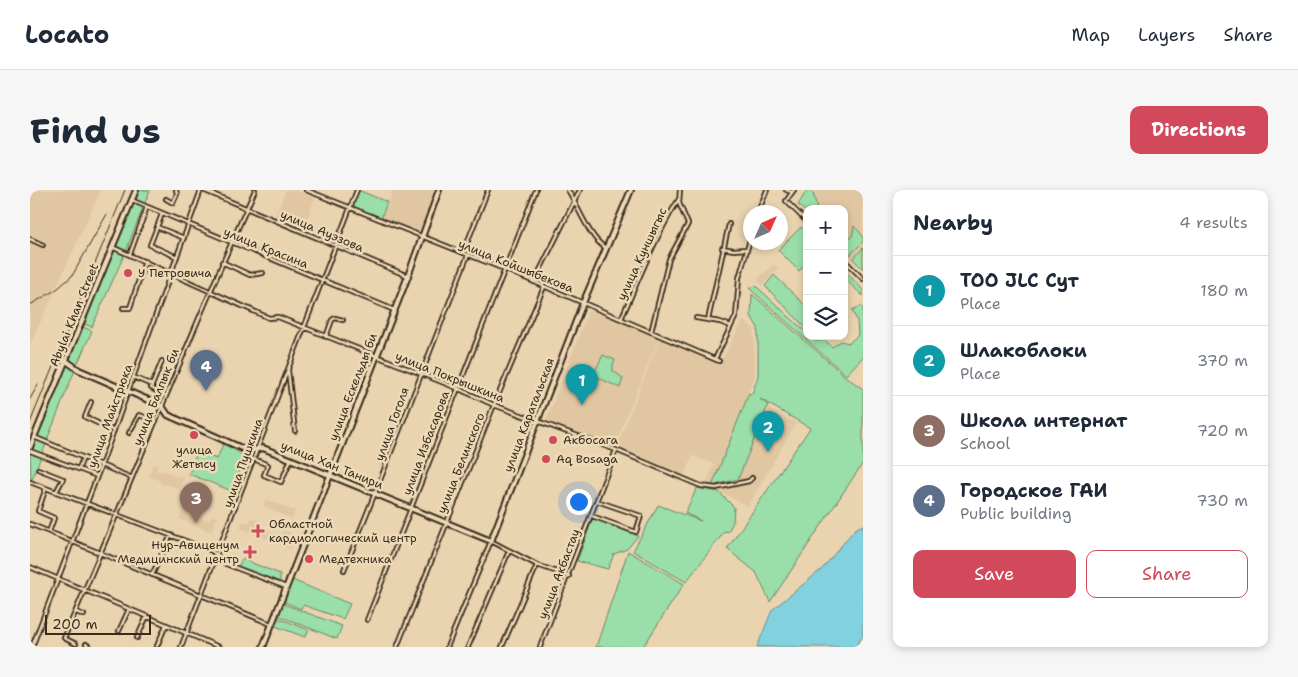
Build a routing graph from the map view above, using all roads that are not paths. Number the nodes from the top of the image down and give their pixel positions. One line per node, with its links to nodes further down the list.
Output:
1 (136, 190): 19 (street, Abylai Khan Street)
2 (176, 190): 18 (street)
3 (202, 190): 23 (street, улица Ауэзова); 28 (street, улица Майстрюка)
4 (254, 190): 23 (street, улица Балпык би)
5 (306, 190): 24 (street, улица Койшыбекова)
6 (357, 190): 24 (street, улица Пушкина)
7 (439, 190): 30 (street, улица Ескельды би)
8 (488, 190): 41 (street)
9 (536, 190): 48 (street, улица Избасарова)
10 (568, 190): 20 (street)
11 (580, 190): 20 (street)
12 (631, 190): 37 (street, улица Каратальская)
13 (680, 190): 17 (street)
14 (767, 190): 21 (street)
15 (786, 190): 16 (street)
16 (793, 191): 26 (street)
17 (680, 198): 62 (street, улица Куншыгыс); 66 (street)
18 (166, 199)
19 (132, 200): 22 (street, улица Красина); 36 (street, Abylai Khan Street)
20 (574, 200): 37 (street); 54 (street)
21 (761, 205)
22 (147, 207): 25 (street, улица Красина); 42 (street)
23 (246, 208): 33 (street, улица Балпык би); 35 (street, улица Ауэзова)
24 (350, 209): 30 (street, улица Койшыбекова); 35 (street, улица Пушкина)
25 (162, 214): 28 (street, улица Красина); 29 (street)
26 (803, 218)
27 (729, 224): 38 (street)
28 (188, 225): 31 (street, улица Майстрюка); 33 (street, улица Красина)
29 (157, 227): 31 (street); 44 (street)
30 (421, 237): 41 (street, улица Койшыбекова); 51 (street, улица Ескельды би)
31 (184, 238): 44 (street, улица Майстрюка)
32 (30, 239): 34 (street)
33 (231, 243): 46 (street, улица Балпык би); 53 (street, улица Красина)
34 (43, 245)
35 (336, 246): 51 (street, улица Ауэзова); 53 (street, улица Пушкина)
36 (112, 247): 42 (street, улица Покрышкина); 70 (street, Abylai Khan Street)
37 (606, 248): 57 (street, улица Каратальская)
38 (722, 248): 39 (street); 63 (street)
39 (743, 249)
40 (746, 250): 64 (street)
41 (463, 253): 43 (street, улица Койшыбекова)
42 (130, 254): 45 (street, улица Покрышкина)
43 (468, 255): 48 (street, улица Койшыбекова); 74 (street, улица Гоголя)
44 (177, 257): 49 (street, улица Майстрюка)
45 (145, 261): 49 (street, улица Покрышкина); 58 (street)
46 (222, 262): 50 (street); 56 (street, улица Балпык би)
47 (848, 264): 52 (street)
48 (504, 269): 54 (street, улица Койшыбекова); 77 (street, улица Избасарова)
49 (172, 273): 56 (street, улица Покрышкина); 75 (street, улица Майстрюка)
50 (262, 273)
51 (408, 276): 59 (street, улица Ескельды би)
52 (863, 279)
53 (322, 281): 59 (street, улица Красина); 65 (street, улица Пушкина)
54 (534, 282): 55 (street, улица Койшыбекова)
55 (544, 287): 57 (street, улица Койшыбекова); 81 (street, улица Белинского)
56 (210, 290): 65 (street, улица Покрышкина); 79 (street, улица Балпык би)
57 (583, 304): 62 (street, улица Койшыбекова); 84 (street, улица Каратальская)
58 (123, 308)
59 (394, 310): 68 (street, улица Ескельды би)
60 (696, 318): 63 (street)
61 (342, 320): 67 (street)
62 (621, 320): 66 (street, улица Койшыбекова)
63 (708, 320): 64 (street)
64 (732, 327): 69 (street)
65 (303, 328): 67 (street, улица Покрышкина); 73 (street, улица Пушкина)
66 (651, 332): 69 (street, улица Койшыбекова)
67 (326, 337): 68 (street, улица Покрышкина)
68 (375, 356): 74 (street, улица Покрышкина); 98 (street, улица Ескельды би)
69 (716, 359): 72 (street, улица Койшыбекова)
70 (66, 360): 78 (street, улица Хан Танири); 88 (street, Abylai Khan Street)
71 (162, 361): 76 (street)
72 (720, 361)
73 (288, 369): 86 (street, улица Пушкина); 90 (street, улица Пушкина)
74 (420, 374): 77 (street, улица Покрышкина); 105 (street, улица Гоголя)
75 (133, 377): 76 (street); 78 (street, улица Майстрюка)
76 (152, 385): 79 (street)
77 (458, 388): 81 (street, улица Покрышкина); 108 (street, улица Избасарова)
78 (128, 392): 82 (street, улица Хан Танири); 85 (street, улица Майстрюка)
79 (166, 396): 82 (street, улица Балпык би)
80 (91, 402): 85 (street)
81 (494, 405): 84 (street, улица Покрышкина); 111 (street, улица Белинского)
82 (162, 406): 83 (street, улица Балпык би); 90 (street, улица Хан Танири)
83 (156, 421): 87 (street); 100 (street, улица Балпык би)
84 (538, 421): 91 (street, улица Покрышкина); 116 (street, улица Каратальская)
85 (114, 431): 95 (street, улица Майстрюка)
86 (295, 431)
87 (129, 433)
88 (34, 437): 89 (street, Abylai Khan Street); 92 (street)
89 (30, 449): 97 (street)
90 (257, 449): 93 (street, улица Пушкина); 94 (street, улица Хан Танири)
91 (616, 450): 101 (street, улица Покрышкина); 106 (street, улица Акбастау)
92 (83, 458): 95 (street); 97 (street)
93 (253, 459): 94 (street); 119 (street, улица Пушкина)
94 (291, 459): 98 (street, улица Хан Танири)
95 (101, 466): 99 (street, улица Майстрюка); 100 (street)
96 (38, 468): 104 (street)
97 (80, 468): 99 (street)
98 (329, 475): 105 (street, улица Хан Танири); 127 (street, улица Ескельды би)
99 (97, 476): 107 (street, улица Майстрюка)
100 (132, 478): 109 (street, улица Балпык би)
101 (752, 478)
102 (30, 482): 103 (street)
103 (46, 488): 104 (street); 113 (street)
104 (56, 492): 107 (street)
105 (376, 494): 108 (street, улица Хан Танири); 122 (street, улица Гоголя)
106 (597, 501): 110 (street, улица Акбастау); 110 (street)
107 (86, 503): 109 (street); 115 (street, улица Майстрюка)
108 (410, 509): 111 (street, улица Хан Танири); 134 (street, улица Избасарова)
109 (117, 515): 114 (street); 118 (street, улица Балпык би)
110 (591, 516): 125 (street, улица Акбастау)
111 (446, 523): 116 (street, улица Хан Танири); 149 (street, улица Белинского)
112 (30, 524): 113 (street)
113 (49, 532): 115 (street)
114 (172, 535): 119 (street); 124 (street)
115 (72, 541): 118 (street); 126 (street, улица Майстрюка)
116 (491, 541): 117 (street, улица Хан Танири); 150 (street, улица Каратальская)
117 (509, 551): 120 (street, улица Хан Танири); 151 (street)
118 (100, 554): 124 (street); 128 (street, улица Балпык би)
119 (217, 557): 127 (street); 129 (street, улица Пушкина)
120 (537, 565): 125 (street, улица Хан Танири); 152 (street)
121 (31, 568): 123 (street); 126 (street)
122 (344, 570)
123 (30, 572)
124 (152, 575): 129 (street)
125 (569, 576): 153 (street, улица Акбастау)
126 (58, 579): 128 (street); 144 (street, улица Майстрюка)
127 (286, 587): 135 (street, улица Ескельды би)
128 (84, 590): 130 (street); 131 (street, улица Балпык би)
129 (201, 596): 135 (street); 138 (street, улица Пушкина)
130 (129, 609): 133 (street); 137 (street)
131 (75, 611): 132 (street); 141 (street, улица Балпык би)
132 (84, 615)
133 (147, 616): 136 (street); 139 (street)
134 (367, 620)
135 (272, 624): 148 (street, улица Ескельды би)
136 (166, 625): 138 (street); 143 (street)
137 (119, 631)
138 (187, 633): 146 (street, улица Пушкина); 147 (street)
139 (137, 638)
140 (92, 643): 145 (street)
141 (76, 644)
142 (86, 644): 145 (street)
143 (157, 646)
144 (32, 647)
145 (90, 647)
146 (181, 647)
147 (219, 647)
148 (263, 647)
149 (397, 647)
150 (447, 647)
151 (468, 647)
152 (502, 647)
153 (540, 647)

